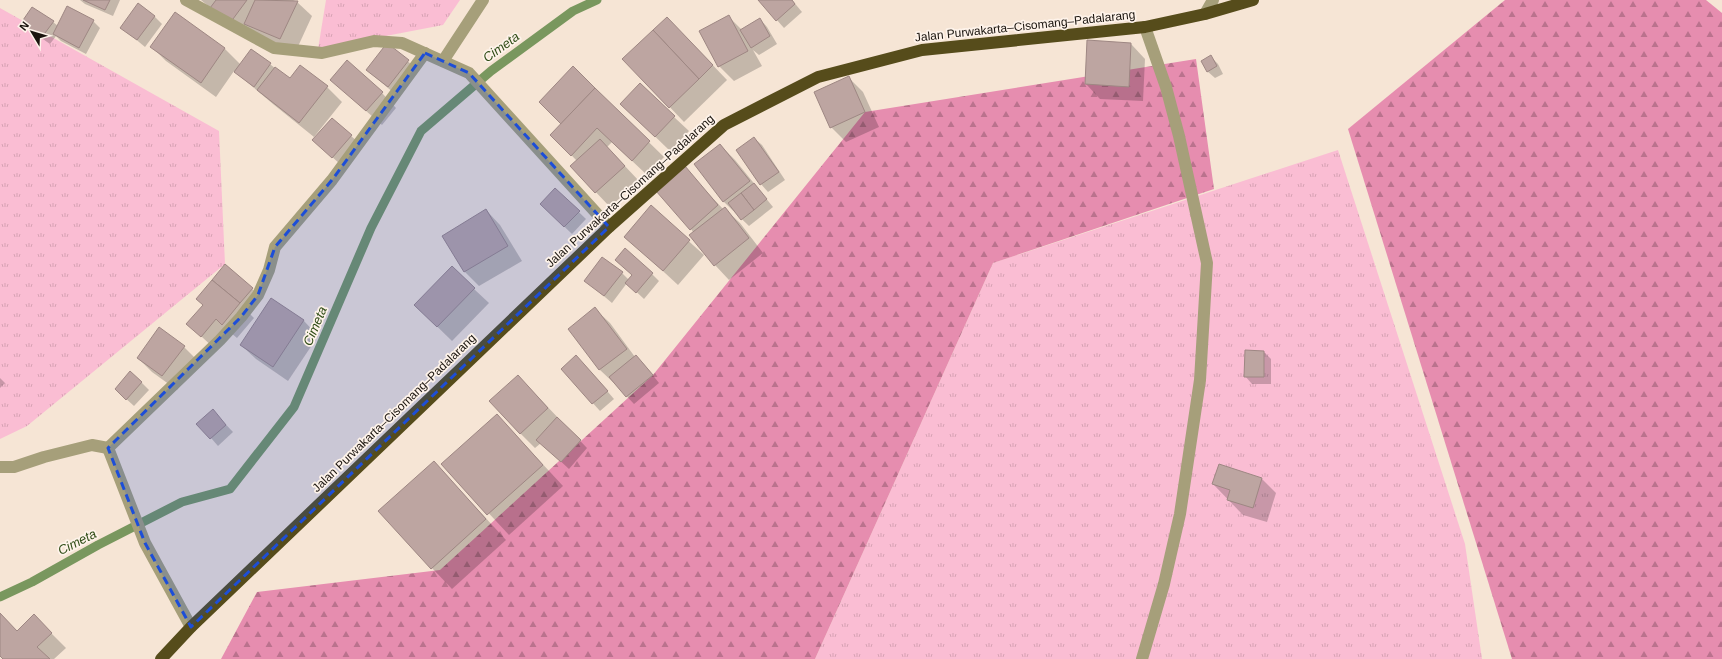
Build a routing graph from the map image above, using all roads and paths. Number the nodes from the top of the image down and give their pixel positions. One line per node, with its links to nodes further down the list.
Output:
1 (186, 0): 7 (street)
2 (483, 0): 8 (street)
3 (1213, 0): 5 (street)
4 (1252, 0): 5 (highway, Jalan Purwakarta–Cisomang–Padalarang)
5 (1205, 14): 6 (highway, Jalan Purwakarta–Cisomang–Padalarang)
6 (1145, 27): 9 (highway, Jalan Purwakarta–Cisomang–Padalarang); 14 (street)
7 (425, 53): 8 (street); 10 (street)
8 (443, 61): 9 (street)
9 (609, 227): 12 (highway, Jalan Purwakarta–Cisomang–Padalarang)
10 (108, 448): 11 (street); 12 (street)
11 (0, 467)
12 (191, 626): 13 (highway, Jalan Purwakarta–Cisomang–Padalarang)
13 (161, 659)
14 (1142, 659)

